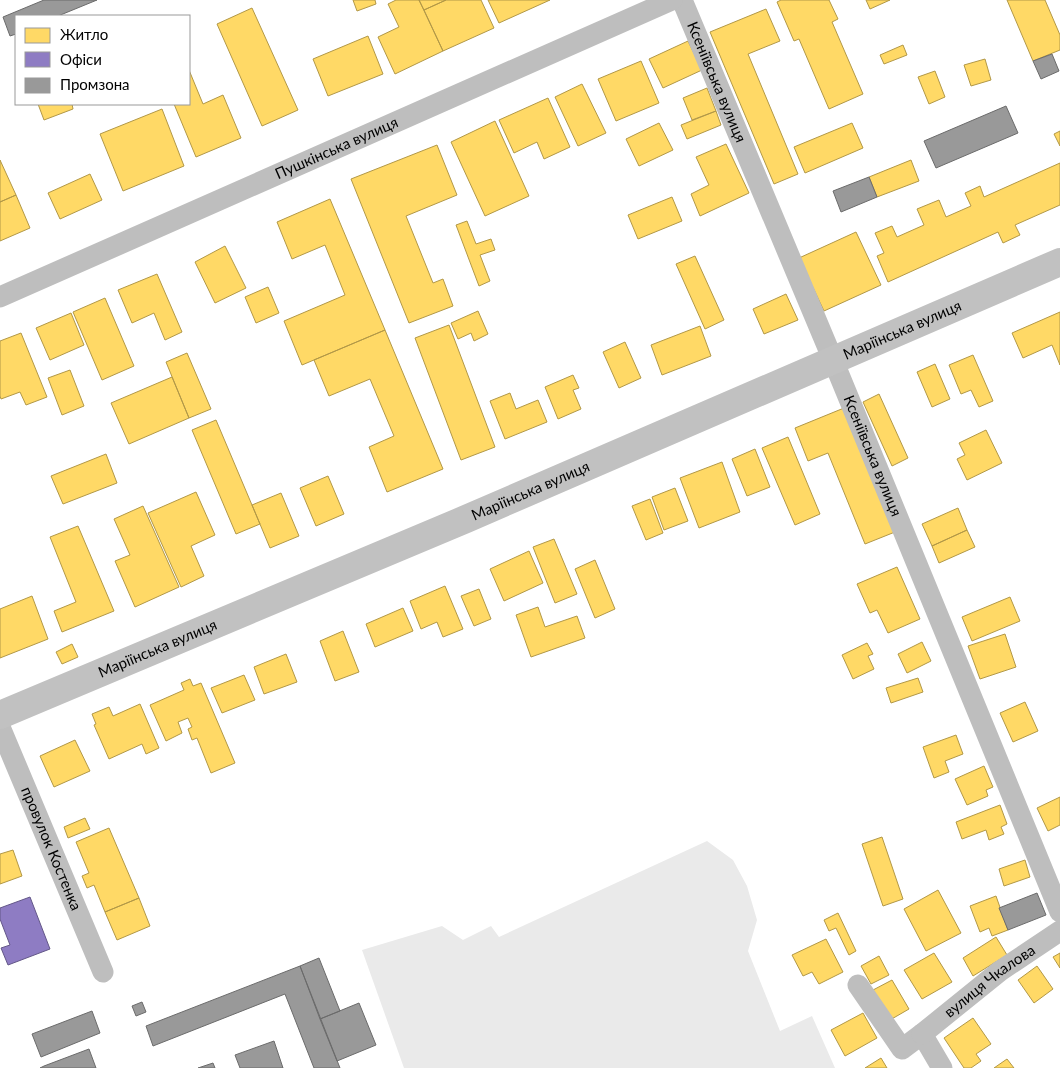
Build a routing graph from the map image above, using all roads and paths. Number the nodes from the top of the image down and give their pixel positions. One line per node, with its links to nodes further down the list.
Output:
1 (672, 0): 4 (street, Пушкінська вулиця)
2 (682, 0): 5 (street, Ксеніївська вулиця)
3 (1060, 262): 5 (main road, Маріїнська вулиця)
4 (0, 297)
5 (833, 360): 6 (main road, Маріїнська вулиця); 8 (street, Ксеніївська вулиця)
6 (0, 715)
7 (0, 727): 10 (street, провулок Костенка)
8 (1060, 912)
9 (1060, 931): 12 (street, вулиця Чкалова)
10 (103, 972)
11 (858, 985): 12 (street)
12 (922, 1034): 13 (street)
13 (942, 1068)

